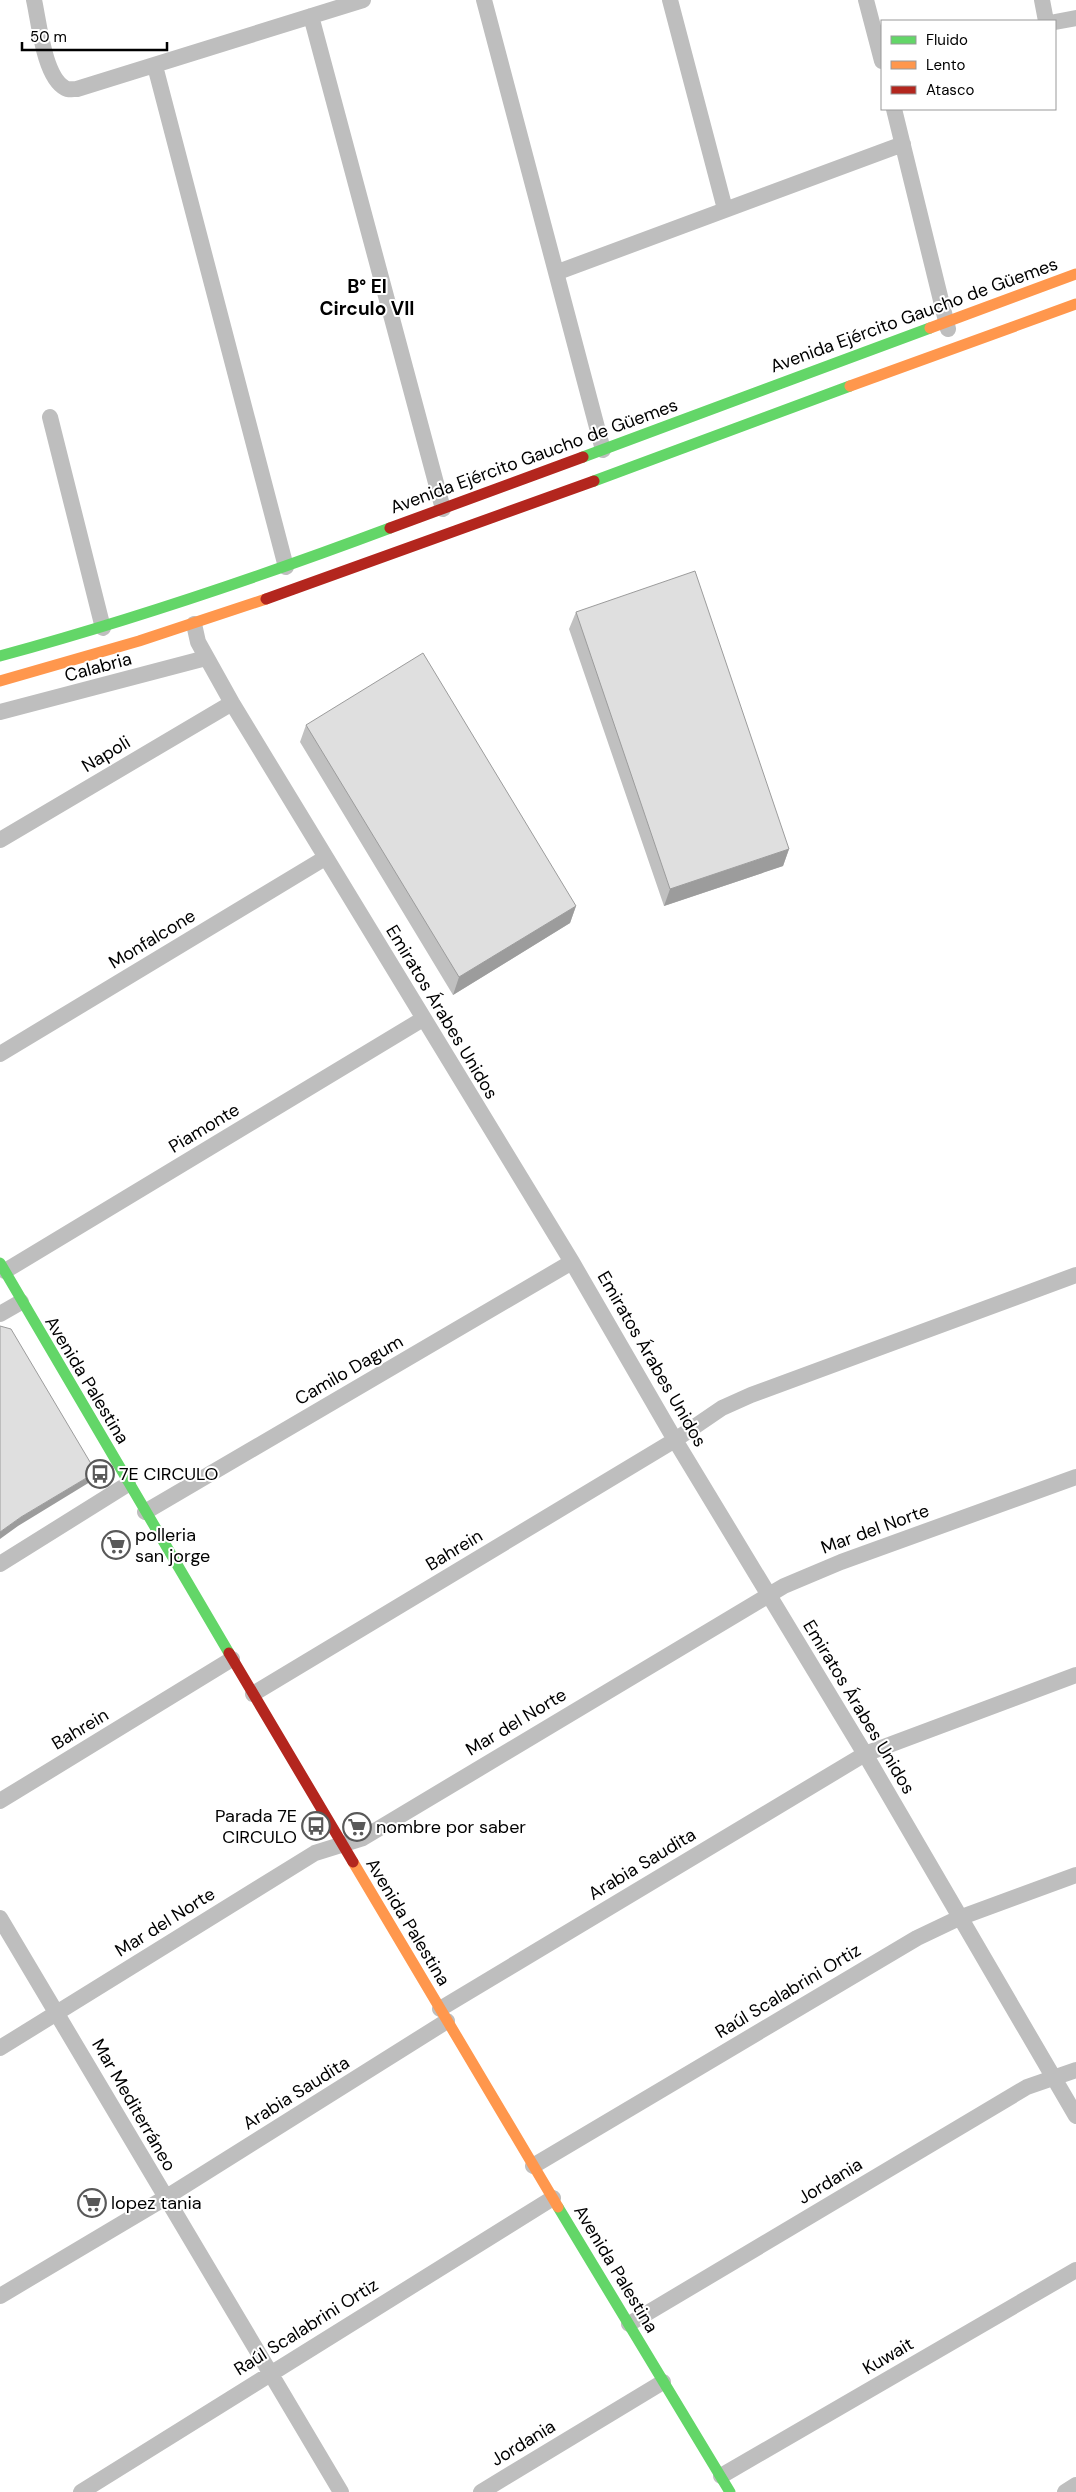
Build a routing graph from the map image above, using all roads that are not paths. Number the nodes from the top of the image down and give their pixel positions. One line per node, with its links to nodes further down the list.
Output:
1 (34, 0): 12 (street)
2 (363, 0): 7 (street)
3 (484, 0): 16 (street)
4 (670, 0): 15 (street)
5 (866, 0): 11 (street)
6 (1042, 0): 9 (street)
7 (311, 16): 12 (street); 23 (street)
8 (1076, 18): 10 (street)
9 (1046, 20)
10 (1056, 22)
11 (881, 55)
12 (155, 66): 24 (street)
13 (894, 110): 14 (street)
14 (903, 144): 15 (street); 19 (street)
15 (725, 209): 16 (street)
16 (558, 272): 22 (street)
17 (1076, 274): 19 (main road, Avenida Ejército Gaucho de Güemes)
18 (1076, 304): 20 (main road)
19 (946, 321): 20 (street); 22 (main road, Avenida Ejército Gaucho de Güemes)
20 (952, 349): 25 (main road)
21 (50, 417): 26 (street)
22 (603, 450): 23 (main road, Avenida Ejército Gaucho de Güemes)
23 (443, 509): 24 (main road, Avenida Ejército Gaucho de Güemes)
24 (286, 567): 26 (main road, Avenida Ejército Gaucho de Güemes)
25 (194, 624): 28 (street, Emiratos Árabes Unidos); 29 (main road)
26 (103, 628): 27 (main road, Avenida Ejército Gaucho de Güemes)
27 (0, 656)
28 (206, 658): 30 (street, Emiratos Árabes Unidos); 31 (street, Calabria)
29 (0, 681)
30 (232, 703): 32 (street, Napoli); 33 (street, Emiratos Árabes Unidos)
31 (0, 712)
32 (0, 840)
33 (325, 858): 34 (street, Emiratos Árabes Unidos); 35 (street, Monfalcone)
34 (423, 1019): 36 (street, Emiratos Árabes Unidos); 37 (street, Piamonte)
35 (0, 1054)
36 (572, 1262): 41 (street, Emiratos Árabes Unidos); 44 (street, Camilo Dagum)
37 (2, 1267): 39 (main road, Avenida Palestina)
38 (1076, 1275): 41 (street, Bahrein)
39 (20, 1302): 40 (street); 43 (main road, Avenida Palestina)
40 (0, 1314)
41 (675, 1440): 46 (street, Emiratos Árabes Unidos); 49 (street, Bahrein)
42 (1076, 1477): 46 (street, Mar del Norte)
43 (128, 1484): 44 (main road, Avenida Palestina); 45 (street)
44 (145, 1512): 47 (main road, Avenida Palestina)
45 (0, 1564)
46 (768, 1594): 50 (street, Emiratos Árabes Unidos); 52 (street, Mar del Norte)
47 (232, 1660): 49 (main road, Avenida Palestina); 51 (street, Bahrein)
48 (1076, 1675): 50 (street, Arabia Saudita)
49 (254, 1694): 52 (main road, Avenida Palestina)
50 (865, 1754): 55 (street, Emiratos Árabes Unidos); 57 (street, Arabia Saudita)
51 (0, 1801)
52 (342, 1845): 56 (street, Mar del Norte); 57 (main road, Avenida Palestina)
53 (1076, 1875): 55 (street, Raúl Scalabrini Ortiz)
54 (0, 1918): 56 (street, Mar Mediterráneo)
55 (959, 1918): 60 (street, Emiratos Árabes Unidos); 62 (street, Raúl Scalabrini Ortiz)
56 (57, 2013): 58 (street, Mar del Norte); 63 (street, Mar Mediterráneo)
57 (444, 2015): 62 (main road, Avenida Palestina); 63 (street, Arabia Saudita)
58 (0, 2048)
59 (1076, 2070): 60 (street, Jordania)
60 (1054, 2078): 61 (street, Emiratos Árabes Unidos); 67 (street, Jordania)
61 (1076, 2116)
62 (533, 2166): 64 (main road, Avenida Palestina)
63 (165, 2198): 66 (street, Arabia Saudita); 68 (street, Mar Mediterráneo)
64 (553, 2198): 67 (main road, Avenida Palestina); 68 (street, Raúl Scalabrini Ortiz)
65 (1076, 2270): 70 (street, Kuwait)
66 (0, 2296)
67 (629, 2324): 69 (main road, Avenida Palestina)
68 (271, 2372): 72 (street, Raúl Scalabrini Ortiz); 73 (street, Mar Mediterráneo)
69 (663, 2382): 70 (main road, Avenida Palestina); 74 (street, Jordania)
70 (721, 2476): 75 (main road, Avenida Palestina)
71 (1076, 2486): 76 (street)
72 (81, 2492)
73 (341, 2492)
74 (481, 2492)
75 (730, 2492)
76 (1065, 2492)

